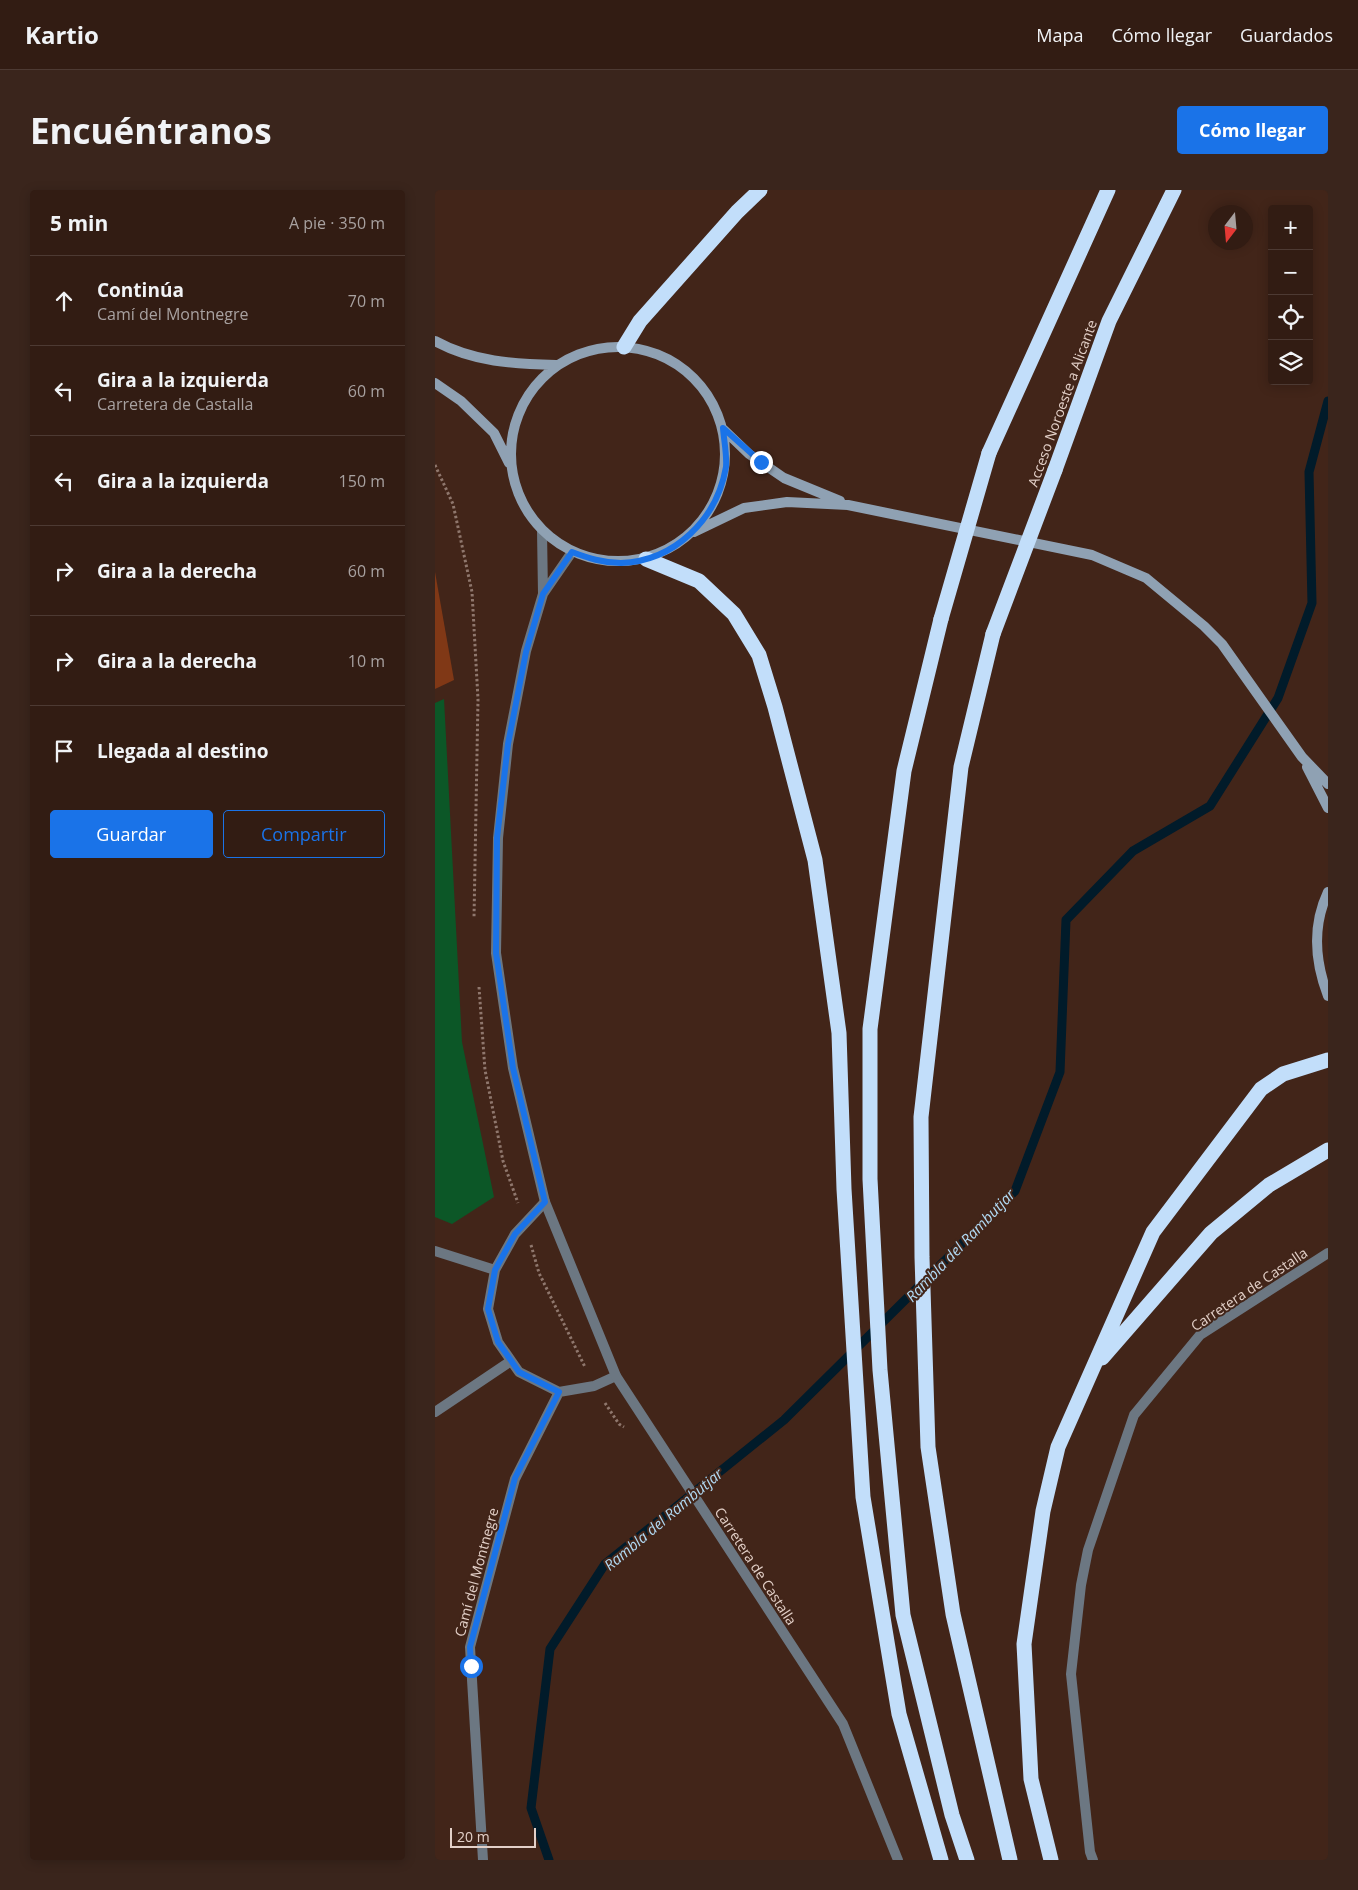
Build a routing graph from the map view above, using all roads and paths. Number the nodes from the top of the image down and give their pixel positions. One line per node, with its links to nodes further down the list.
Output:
1 (759, 190): 5 (highway)
2 (1108, 190): 35 (highway, bridge)
3 (1174, 190): 36 (highway, Acceso Noroeste a Alicante, bridge)
4 (435, 341): 6 (main road)
5 (624, 346): 6 (main road); 8 (main road)
6 (557, 365): 9 (main road)
7 (435, 382): 9 (main road)
8 (723, 428): 10 (main road); 12 (main road)
9 (510, 465): 11 (main road)
10 (848, 505): 12 (main road); 16 (main road)
11 (542, 531): 13 (main road); 15 (street)
12 (694, 532): 14 (main road)
13 (572, 552): 14 (main road); 15 (street)
14 (646, 559): 34 (highway)
15 (543, 594): 23 (street, Carretera de Castalla)
16 (1302, 757): 17 (main road); 18 (main road)
17 (1328, 784)
18 (1328, 808)
19 (1328, 892): 20 (main road)
20 (1328, 996)
21 (1328, 1060): 28 (highway)
22 (1328, 1150): 28 (highway)
23 (545, 1202): 26 (street); 29 (street, Carretera de Castalla)
24 (435, 1251): 26 (street)
25 (1328, 1253): 38 (street, Carretera de Castalla)
26 (495, 1270): 27 (street)
27 (511, 1361): 30 (street); 31 (street)
28 (1091, 1370): 37 (highway)
29 (616, 1376): 30 (street); 33 (street, Carretera de Castalla)
30 (559, 1392): 32 (street, Camí del Montnegre)
31 (435, 1412)
32 (483, 1860)
33 (898, 1860)
34 (941, 1860)
35 (967, 1860)
36 (1010, 1860)
37 (1051, 1860)
38 (1093, 1860)

